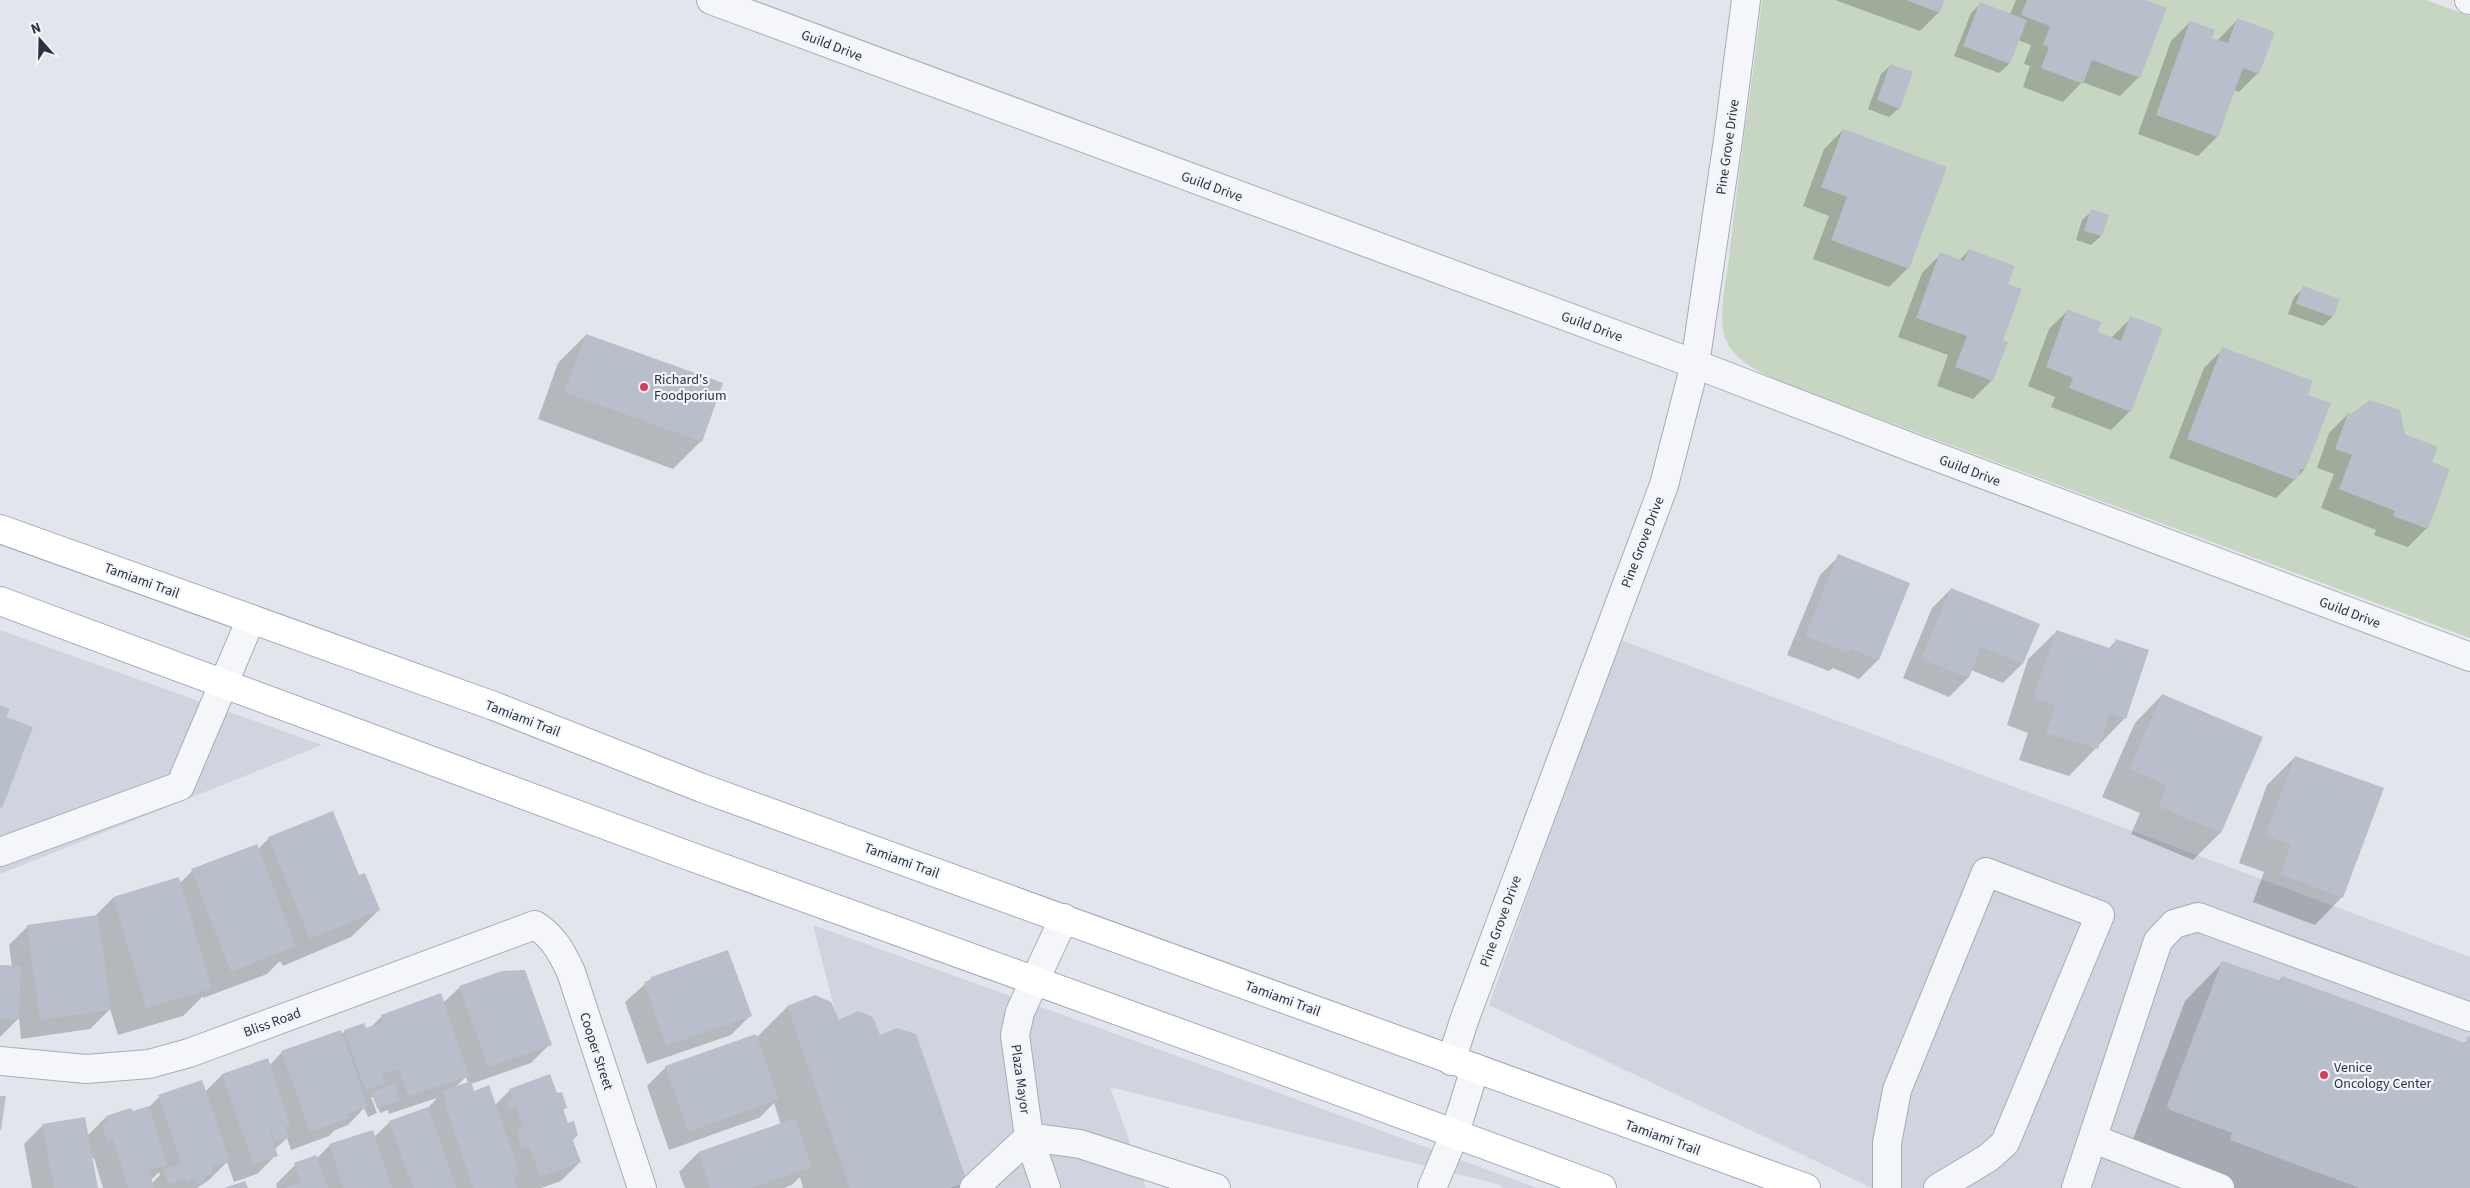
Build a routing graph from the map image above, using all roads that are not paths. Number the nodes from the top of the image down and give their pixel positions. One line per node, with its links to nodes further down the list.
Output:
1 (711, 0): 3 (street, Guild Drive)
2 (1746, 0): 3 (street, Pine Grove Drive)
3 (1695, 364): 7 (street, Guild Drive); 15 (street, Pine Grove Drive)
4 (0, 528): 6 (main road, Tamiami Trail)
5 (0, 601): 8 (main road)
6 (252, 619): 8 (street); 10 (main road, Tamiami Trail)
7 (2470, 657)
8 (225, 685): 9 (street); 12 (main road)
9 (0, 852)
10 (1064, 918): 12 (street, Plaza Mayor); 15 (main road, Tamiami Trail)
11 (535, 925): 14 (street, Bliss Road); 19 (street, Cooper Street)
12 (1034, 981): 16 (main road); 17 (street, Plaza Mayor)
13 (2470, 1016): 18 (street)
14 (0, 1061)
15 (1463, 1065): 16 (street, Pine Grove Drive); 25 (main road, Tamiami Trail)
16 (1455, 1133): 23 (street, Pine Grove Drive); 24 (main road)
17 (1029, 1137): 20 (street); 21 (street, Plaza Mayor); 22 (street)
18 (2094, 1139): 28 (street); 29 (street)
19 (642, 1188)
20 (974, 1188)
21 (1046, 1188)
22 (1216, 1188)
23 (1432, 1188)
24 (1602, 1188)
25 (1806, 1188)
26 (1887, 1188): 27 (street)
27 (1938, 1188)
28 (2076, 1188)
29 (2220, 1188)

